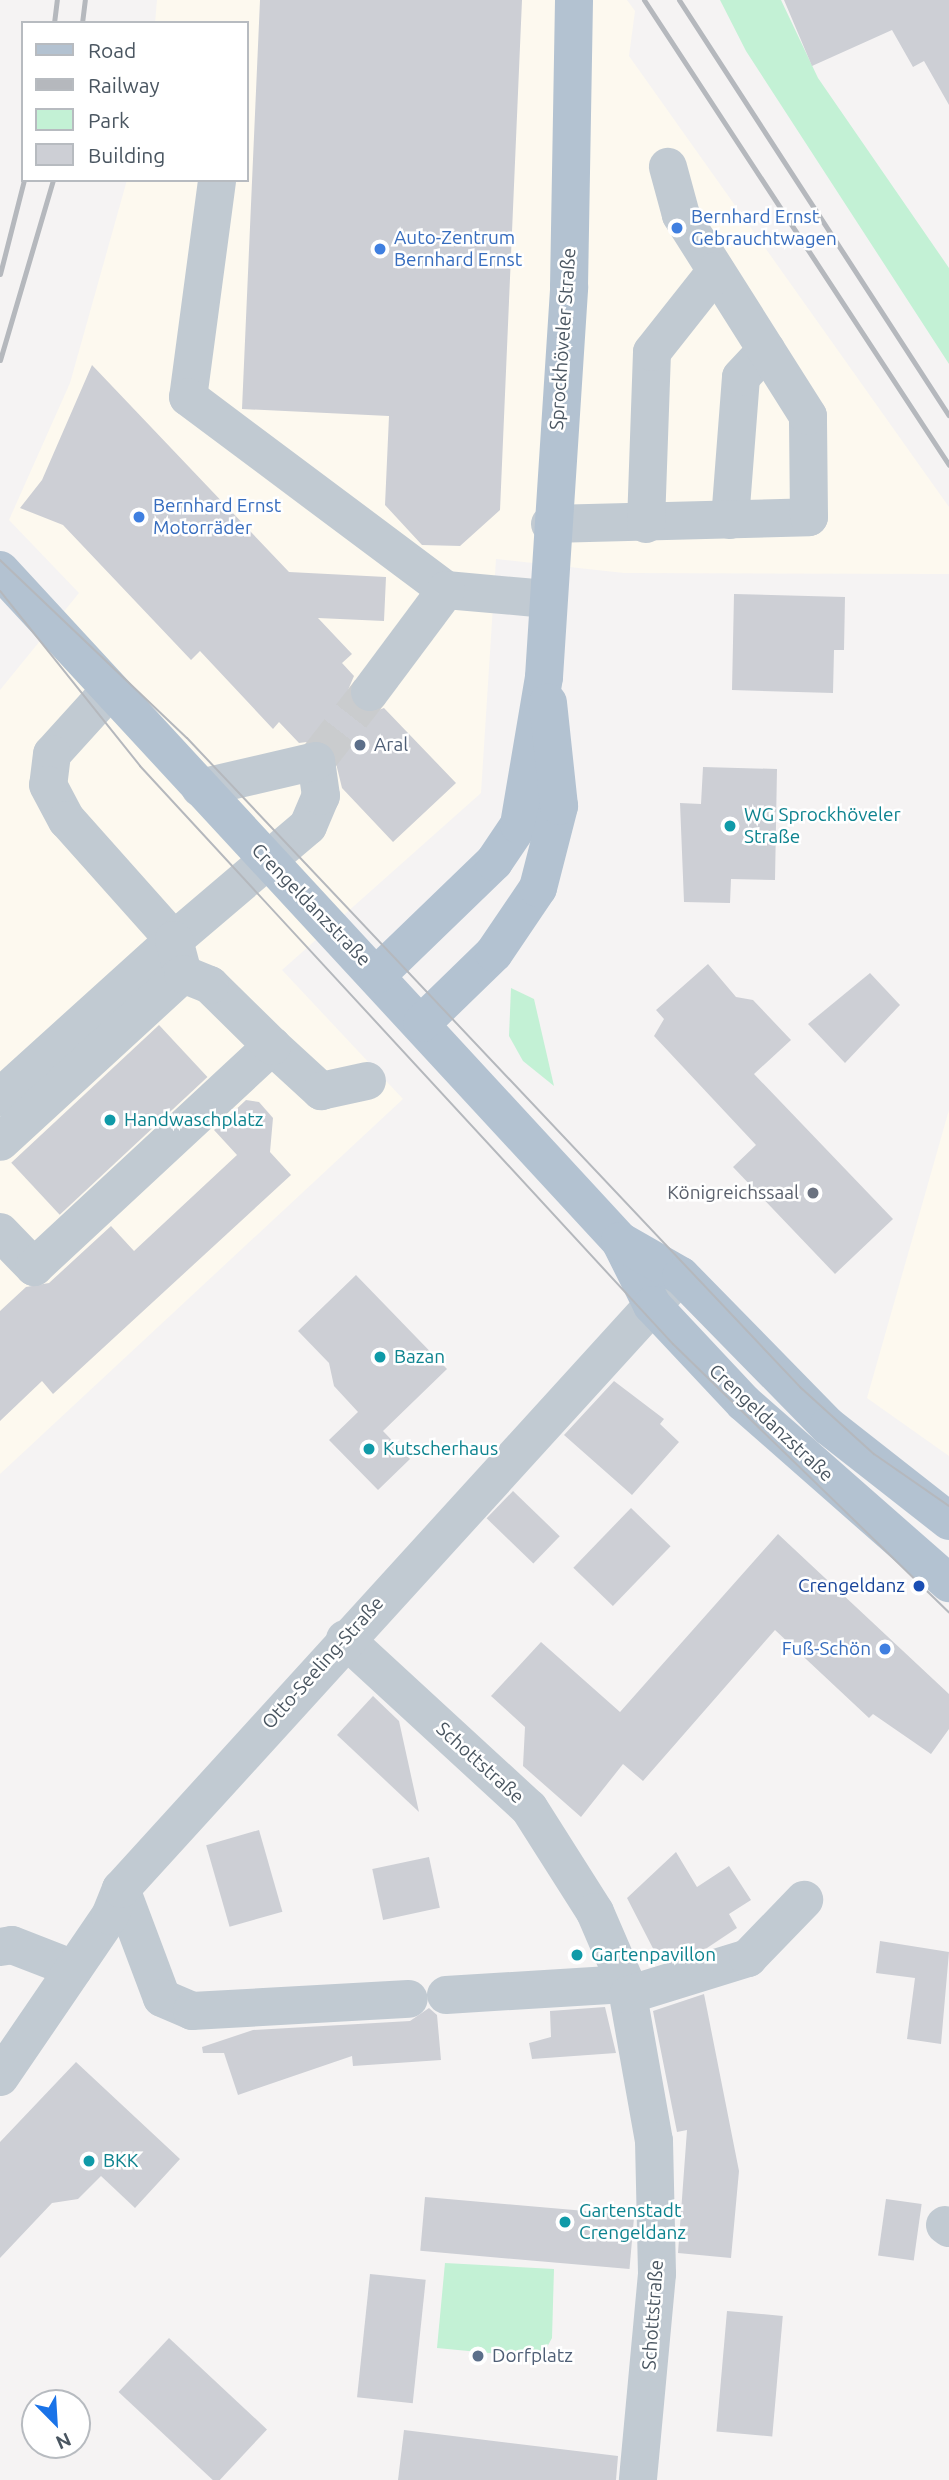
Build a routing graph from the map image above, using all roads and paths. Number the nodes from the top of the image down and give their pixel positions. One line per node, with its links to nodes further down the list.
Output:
1 (574, 0): 7 (main road, Sprockhöveler Straße)
2 (668, 167): 4 (street)
3 (217, 182): 10 (street)
4 (716, 271): 5 (street); 8 (street)
5 (766, 350): 6 (street); 6 (street)
6 (730, 520): 8 (street)
7 (550, 524): 8 (street); 11 (main road, Sprockhöveler Straße)
8 (646, 524)
9 (0, 570): 13 (main road, Crengeldanzstraße)
10 (446, 590): 11 (street); 14 (street)
11 (547, 599): 12 (main road, Sprockhöveler Straße)
12 (544, 677): 18 (main road, Sprockhöveler Straße); 19 (main road, Sprockhöveler Straße)
13 (110, 690): 15 (main road, Crengeldanzstraße); 17 (street)
14 (370, 692)
15 (200, 788): 16 (main road, Crengeldanzstraße); 16 (street)
16 (265, 857): 17 (street); 18 (main road, Crengeldanzstraße)
17 (178, 957): 20 (street); 22 (street); 23 (street)
18 (378, 974): 19 (main road, Crengeldanzstraße)
19 (422, 1023): 25 (main road, Crengeldanzstraße)
20 (272, 1046): 21 (street); 24 (street)
21 (367, 1082)
22 (0, 1097)
23 (0, 1142)
24 (0, 1231)
25 (620, 1241): 26 (main road, Crengeldanzstraße); 27 (main road, Crengeldanzstraße)
26 (681, 1276): 27 (street, Otto-Seeling-Straße); 28 (main road, Crengeldanzstraße)
27 (652, 1305): 29 (main road, Crengeldanzstraße); 32 (street, Otto-Seeling-Straße)
28 (887, 1476): 29 (street); 30 (main road, Crengeldanzstraße)
29 (862, 1507): 31 (main road, Crengeldanzstraße)
30 (949, 1521)
31 (949, 1583)
32 (345, 1639): 33 (street, Otto-Seeling-Straße); 37 (street, Schottstraße)
33 (121, 1889): 36 (street, Otto-Seeling-Straße); 39 (street)
34 (804, 1900): 37 (street)
35 (0, 1947): 36 (street)
36 (74, 1969): 40 (street, Otto-Seeling-Straße)
37 (627, 1989): 38 (street); 41 (street, Schottstraße)
38 (446, 1995)
39 (409, 1999)
40 (0, 2077)
41 (638, 2480)

